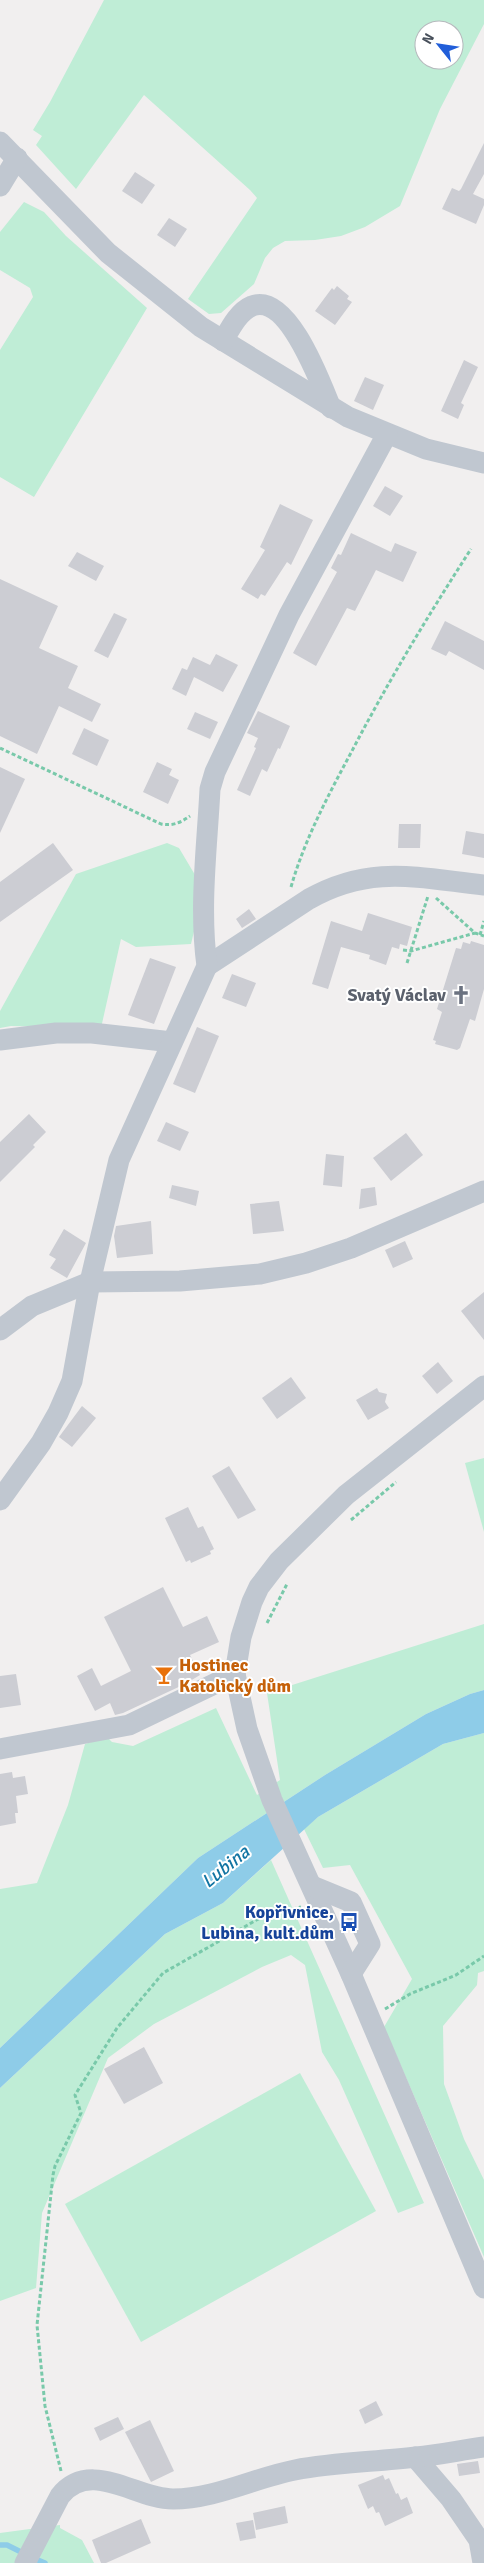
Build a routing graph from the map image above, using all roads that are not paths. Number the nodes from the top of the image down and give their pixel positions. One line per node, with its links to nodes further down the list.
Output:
1 (0, 142): 2 (street)
2 (17, 158): 3 (street); 4 (street)
3 (0, 186)
4 (223, 341): 5 (street); 5 (street)
5 (331, 408): 6 (street)
6 (387, 434): 7 (street); 9 (street)
7 (484, 464)
8 (484, 885): 9 (street)
9 (207, 966): 11 (street)
10 (0, 1040): 11 (street)
11 (172, 1042): 13 (street)
12 (484, 1191): 13 (street)
13 (90, 1282): 14 (street); 16 (street)
14 (0, 1330)
15 (484, 1386): 17 (street)
16 (0, 1500)
17 (236, 1674): 18 (street); 19 (street)
18 (0, 1748)
19 (312, 1886): 20 (street); 20 (street)
20 (351, 1974): 21 (street)
21 (484, 2288)
22 (484, 2447): 23 (street)
23 (415, 2458): 24 (street); 25 (street)
24 (29, 2555)
25 (483, 2563)

